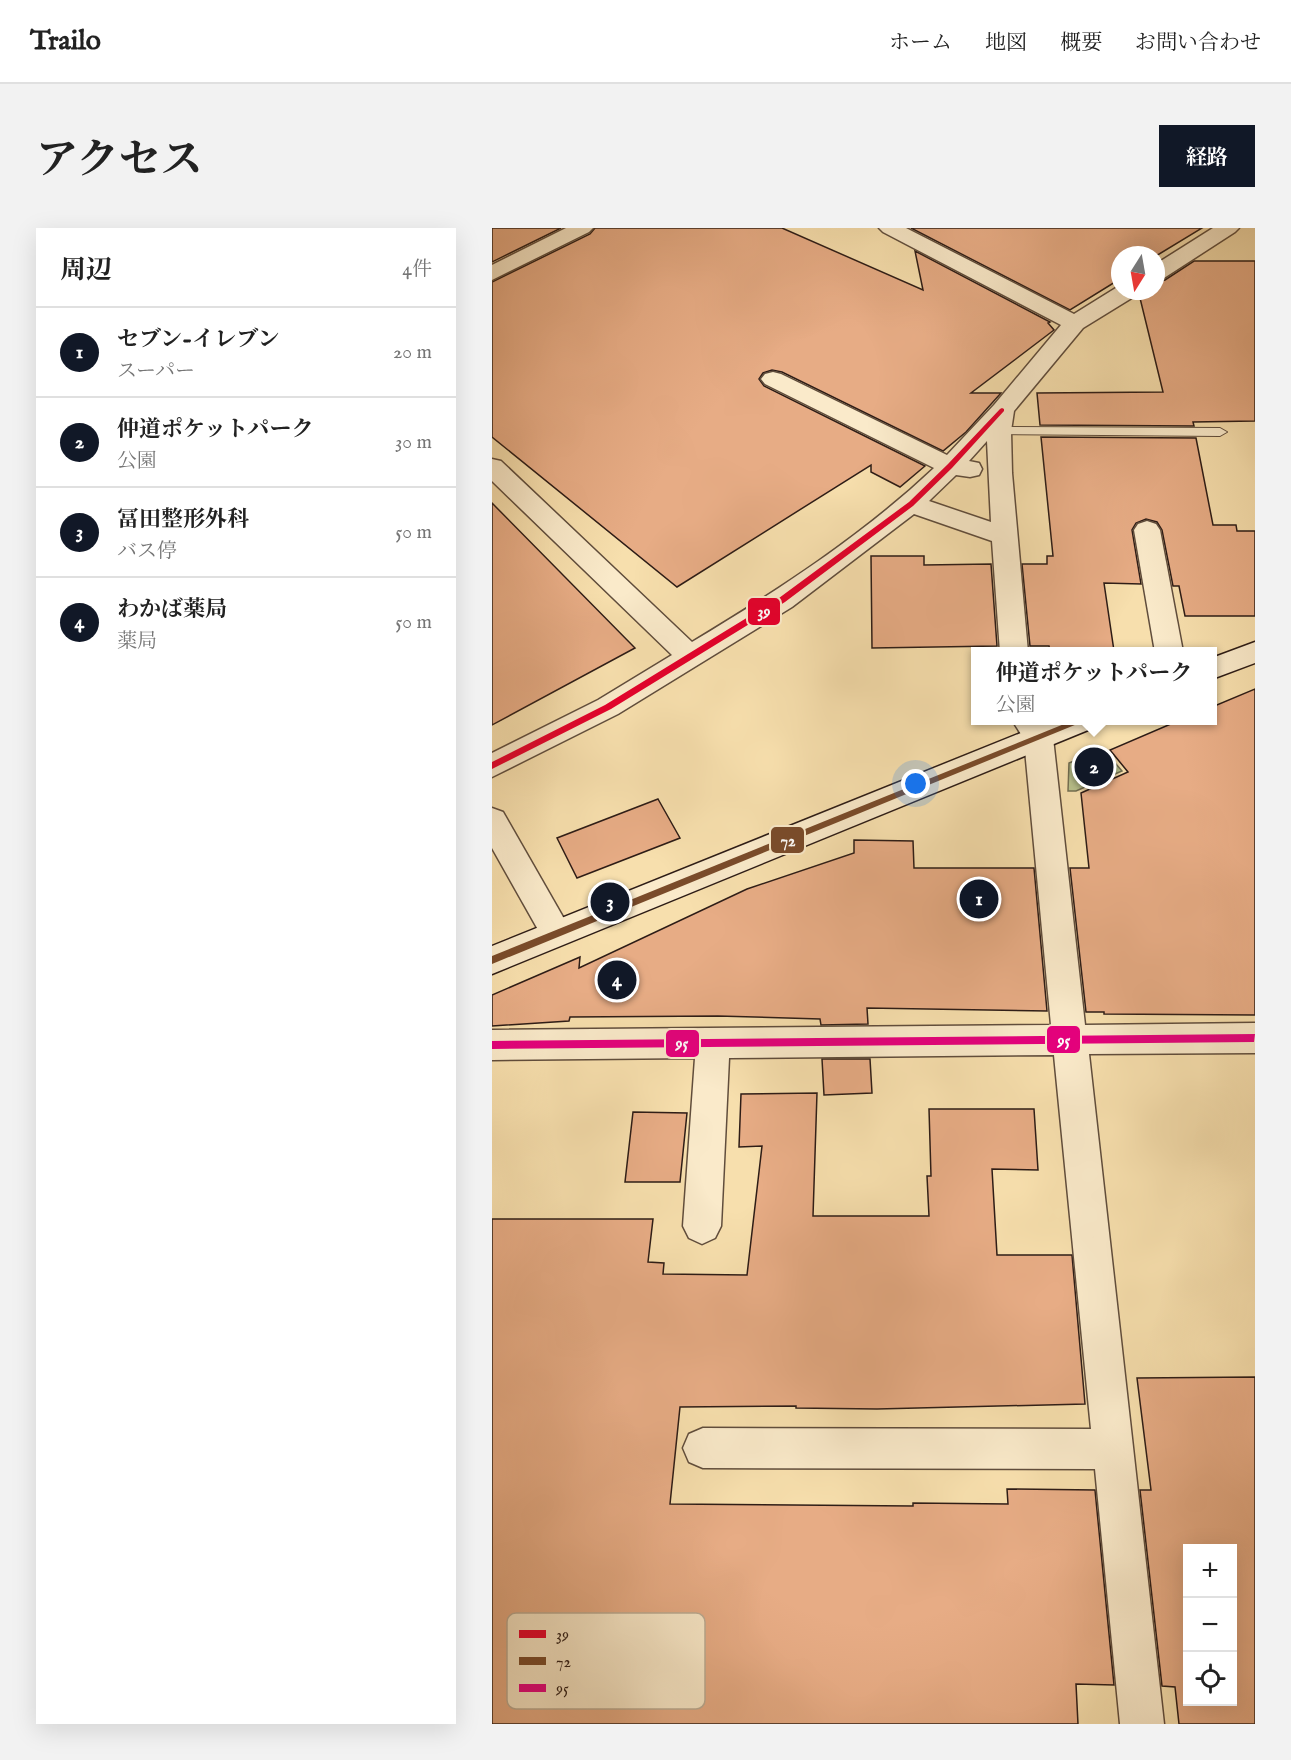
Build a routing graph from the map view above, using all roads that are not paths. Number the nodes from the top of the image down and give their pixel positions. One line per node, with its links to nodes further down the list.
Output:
1 (582, 228): 5 (street)
2 (890, 228): 7 (street)
3 (1228, 228): 4 (street)
4 (1165, 267)
5 (492, 273)
6 (1112, 300): 7 (street)
7 (1075, 323): 9 (street)
8 (773, 379): 11 (street)
9 (1000, 420): 10 (lane); 11 (street); 13 (street)
10 (1220, 432)
11 (950, 466): 13 (street); 14 (street)
12 (492, 467): 20 (street)
13 (1000, 473): 16 (street)
14 (911, 504): 16 (street); 20 (street)
15 (1147, 530): 18 (street)
16 (1005, 536): 17 (street)
17 (1014, 647)
18 (1168, 647)
19 (1255, 652): 21 (street)
20 (690, 656): 24 (street)
21 (1217, 667)
22 (1055, 725): 23 (street)
23 (1032, 729): 26 (street); 28 (street)
24 (492, 766)
25 (492, 820): 26 (street)
26 (556, 933): 27 (street)
27 (492, 960)
28 (1069, 1038): 29 (street); 30 (street); 34 (street)
29 (1255, 1038)
30 (714, 1043): 31 (street); 32 (street)
31 (492, 1045)
32 (702, 1226)
33 (703, 1448): 34 (street)
34 (1112, 1449): 35 (street)
35 (1142, 1724)

